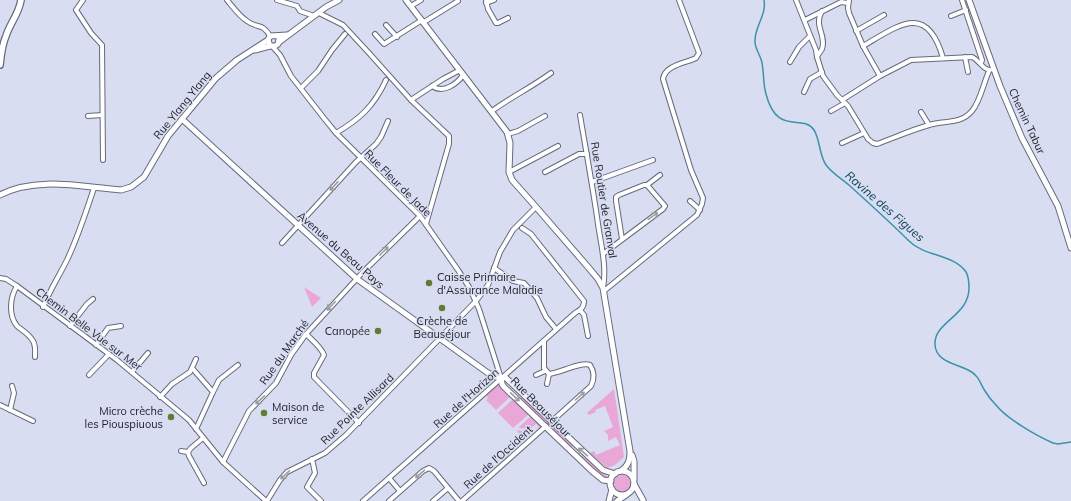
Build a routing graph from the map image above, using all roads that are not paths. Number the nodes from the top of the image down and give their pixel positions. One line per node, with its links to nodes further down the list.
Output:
1 (21, 0): 43 (main road)
2 (83, 0): 59 (street)
3 (227, 0): 32 (street)
4 (278, 0): 20 (street)
5 (339, 0): 20 (street)
6 (406, 0): 17 (street)
7 (421, 0): 17 (street)
8 (494, 0): 14 (street)
9 (679, 0): 84 (street)
10 (796, 0): 24 (street)
11 (962, 0): 18 (street)
12 (969, 0): 44 (street, Chemin Tabur)
13 (458, 1): 25 (street)
14 (486, 1): 23 (street)
15 (840, 1): 16 (street); 19 (street)
16 (849, 1): 27 (street)
17 (412, 6): 25 (street)
18 (966, 10): 22 (street); 42 (street)
19 (822, 11): 24 (street); 38 (street)
20 (317, 14): 33 (street); 54 (street)
21 (884, 15): 27 (street)
22 (951, 16)
23 (508, 18)
24 (805, 20): 30 (street)
25 (423, 21): 31 (street); 45 (street)
26 (386, 25): 31 (street)
27 (856, 31): 35 (street)
28 (345, 34): 52 (street)
29 (375, 34): 31 (street)
30 (810, 36): 38 (street); 41 (street)
31 (397, 37)
32 (269, 38): 33 (street); 34 (street); 36 (street, Rue Ylang Ylang)
33 (278, 41): 34 (street, Rue Ylang Ylang); 37 (street, Rue Fleur de Jade)
34 (271, 46): 36 (street, Rue Ylang Ylang); 37 (street, Rue Fleur de Jade)
35 (863, 46): 40 (street); 49 (street)
36 (251, 51): 63 (street, Rue Ylang Ylang)
37 (280, 55): 52 (street, Rue Fleur de Jade)
38 (816, 57): 46 (street)
39 (965, 57): 40 (street); 42 (street); 47 (street)
40 (943, 58): 49 (street)
41 (790, 62)
42 (980, 63): 44 (street)
43 (0, 65)
44 (991, 70): 65 (street); 91 (street, Chemin Tabur)
45 (461, 72): 51 (street); 51 (street); 56 (street)
46 (822, 72): 53 (street); 55 (street)
47 (968, 72)
48 (551, 73): 56 (street)
49 (880, 76): 55 (street)
50 (386, 80): 66 (street)
51 (432, 86): 54 (street)
52 (300, 88): 66 (street, Rue Fleur de Jade)
53 (804, 92)
54 (411, 100): 86 (street)
55 (844, 102): 57 (street); 67 (street)
56 (492, 111): 68 (street)
57 (831, 111)
58 (921, 112): 65 (street)
59 (102, 115): 61 (street); 73 (street)
60 (580, 115): 71 (street, Rue Routier de Granval)
61 (88, 116)
62 (545, 116): 68 (street)
63 (182, 119): 80 (street, Rue Ylang Ylang); 87 (street, Avenue du Beau Pays)
64 (388, 121): 72 (street)
65 (929, 125): 67 (street)
66 (336, 133): 72 (street, Rue Fleur de Jade)
67 (864, 133): 69 (street)
68 (508, 134): 75 (street)
69 (842, 144)
70 (558, 146): 75 (street)
71 (587, 154): 76 (street); 78 (street, Rue Routier de Granval)
72 (360, 158): 85 (street, Rue Fleur de Jade); 87 (street, one-way to 87)
73 (103, 160)
74 (653, 160): 78 (street)
75 (509, 172): 83 (street, Rue Routier de Granval)
76 (545, 172)
77 (660, 175): 79 (street)
78 (592, 182): 92 (street, Rue Routier de Granval)
79 (647, 185): 89 (street); 89 (street, one-way to 79)
80 (94, 188): 81 (street, Rue Ylang Ylang); 100 (street)
81 (0, 195)
82 (690, 201): 84 (street)
83 (536, 207): 93 (street, Rue Pointe Allisard); 97 (street, Rue Routier de Granval)
84 (700, 210): 97 (street)
85 (420, 216): 86 (street, Rue Fleur de Jade); 95 (street, Rue du Marché, one-way to 85)
86 (426, 224): 99 (street, Rue Fleur de Jade)
87 (297, 226): 90 (street); 95 (street, Avenue du Beau Pays)
88 (522, 228): 101 (street)
89 (622, 239): 92 (street)
90 (282, 243)
91 (1071, 248)
92 (603, 254): 97 (street, Rue Routier de Granval)
93 (494, 268): 99 (street, Rue Pointe Allisard); 104 (street)
94 (0, 278): 96 (street, Chemin Belle Vue sur Mer)
95 (357, 280): 105 (street, Rue du Marché, one-way to 105); 107 (street, Avenue du Beau Pays)
96 (17, 286): 100 (street, Chemin Belle Vue sur Mer); 112 (street)
97 (603, 290): 133 (street, Rue Routier de Granval)
98 (93, 299): 102 (street)
99 (476, 301): 107 (street, Rue Pointe Allisard); 120 (street, Rue Fleur de Jade)
100 (43, 307): 102 (street, Chemin Belle Vue sur Mer)
101 (580, 310): 104 (street, Rue de l'Horizon); 106 (street)
102 (70, 326): 109 (street, Chemin Belle Vue sur Mer)
103 (121, 326): 109 (street)
104 (556, 329): 108 (street, Rue de l'Horizon)
105 (306, 334): 128 (street); 137 (street, Rue du Marché, one-way to 137)
106 (588, 336)
107 (439, 339): 120 (street, Avenue du Beau Pays); 128 (street, Rue Pointe Allisard)
108 (544, 340): 117 (street); 120 (street, Rue de l'Horizon)
109 (96, 345): 111 (street, Chemin Belle Vue sur Mer)
110 (148, 353): 116 (street)
111 (109, 354): 116 (street, Chemin Belle Vue sur Mer); 119 (street)
112 (35, 357)
113 (196, 359): 115 (street)
114 (238, 365): 123 (street)
115 (192, 368): 123 (street); 124 (street)
116 (132, 372): 124 (street, Chemin Belle Vue sur Mer)
117 (547, 372): 118 (street); 121 (street); 129 (street, one-way to 117)
118 (536, 374)
119 (89, 375)
120 (501, 378): 129 (street, Rue Beauséjour); 130 (street, Rue Beauséjour, one-way to 130); 140 (street, Rue de l'Horizon)
121 (547, 384)
122 (12, 386): 126 (street)
123 (213, 392): 131 (street)
124 (160, 397): 131 (street, Chemin Belle Vue sur Mer)
125 (0, 405): 126 (street)
126 (10, 410): 127 (street)
127 (33, 421)
128 (359, 422): 136 (street, Rue Pointe Allisard)
129 (551, 422): 139 (street, Rue Beauséjour, one-way to 129)
130 (546, 426): 141 (street, Rue Beauséjour); 153 (street, Rue de l'Occident)
131 (196, 429): 132 (street, Chemin Belle Vue sur Mer)
132 (203, 438): 135 (street); 137 (street, Chemin Belle Vue sur Mer)
133 (630, 450): 138 (street); 142 (street, Rue Routier de Granval)
134 (181, 451): 135 (street)
135 (188, 452): 143 (street)
136 (312, 460): 148 (street, Rue Pointe Allisard, one-way to 148); 149 (street)
137 (223, 462): 148 (street, Chemin Belle Vue sur Mer)
138 (621, 471): 139 (street); 142 (street)
139 (615, 474): 141 (street)
140 (389, 478): 146 (street); 150 (street, Rue de l'Horizon)
141 (611, 481): 145 (street)
142 (634, 481): 147 (street); 156 (street)
143 (204, 482)
144 (448, 488): 146 (street, one-way to 146); 152 (street); 153 (street)
145 (612, 489): 147 (street); 154 (street)
146 (400, 492): 151 (street)
147 (628, 493): 155 (street); 156 (street)
148 (266, 501)
149 (322, 501)
150 (364, 501)
151 (389, 501)
152 (433, 501)
153 (460, 501)
154 (610, 501)
155 (617, 501)
156 (643, 501)

